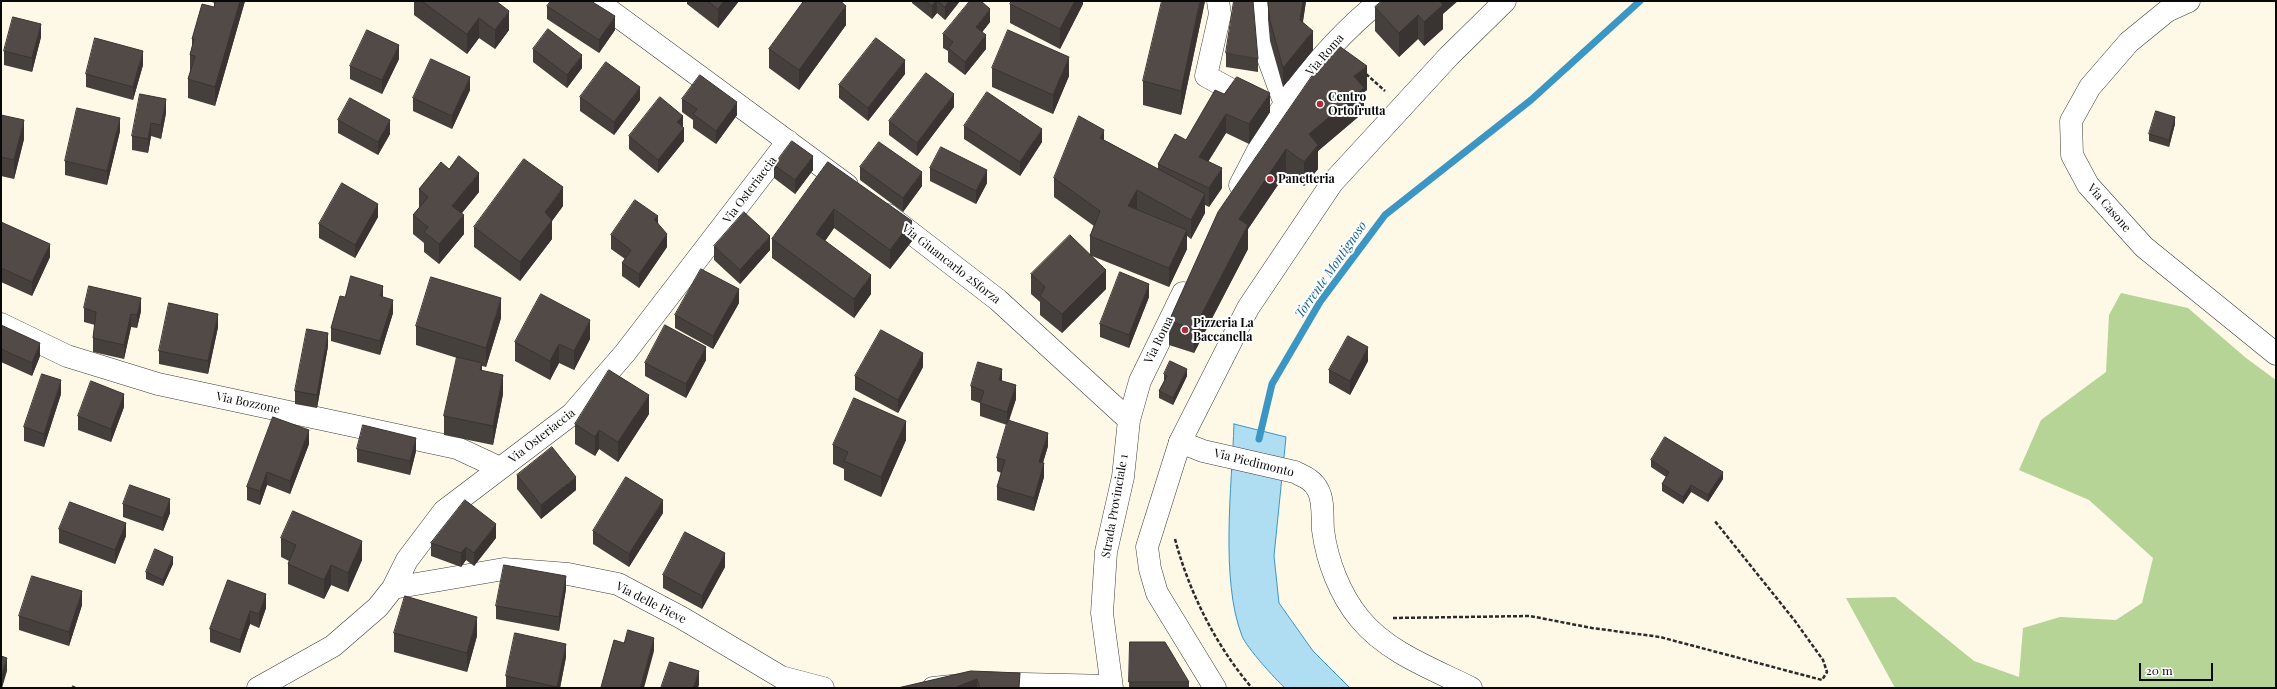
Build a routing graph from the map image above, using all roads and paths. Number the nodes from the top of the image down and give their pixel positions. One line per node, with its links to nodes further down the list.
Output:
1 (1218, 1): 9 (street)
2 (1380, 1): 9 (street, Via Roma)
3 (1505, 1): 8 (street)
4 (2189, 1): 14 (street, Via Casone)
5 (1258, 2): 9 (street)
6 (607, 3): 10 (street, Via Giuancarlo 2Sforza)
7 (1362, 70): 8 (path)
8 (1402, 107): 16 (street)
9 (1281, 110): 11 (street, Via Roma)
10 (788, 141): 15 (street, Via Giuancarlo 2Sforza); 17 (street, Via Osteriaccia)
11 (1230, 204)
12 (1194, 272): 15 (street, Via Roma)
13 (1, 324): 17 (street, Via Bozzone)
14 (2276, 354)
15 (1129, 420): 22 (street, Strada Provinciale 1)
16 (1180, 442): 21 (street, Via Piedimonto); 26 (street)
17 (500, 468): 20 (street, Via Osteriaccia)
18 (1714, 520): 21 (path)
19 (1174, 536): 27 (path)
20 (393, 588): 23 (street, Via Osteriaccia); 24 (street, Via delle Pieve)
21 (1360, 619): 28 (street, Via Piedimonto)
22 (1112, 687): 25 (street)
23 (258, 688)
24 (823, 688)
25 (933, 688)
26 (1215, 688)
27 (1252, 688)
28 (1471, 688)

